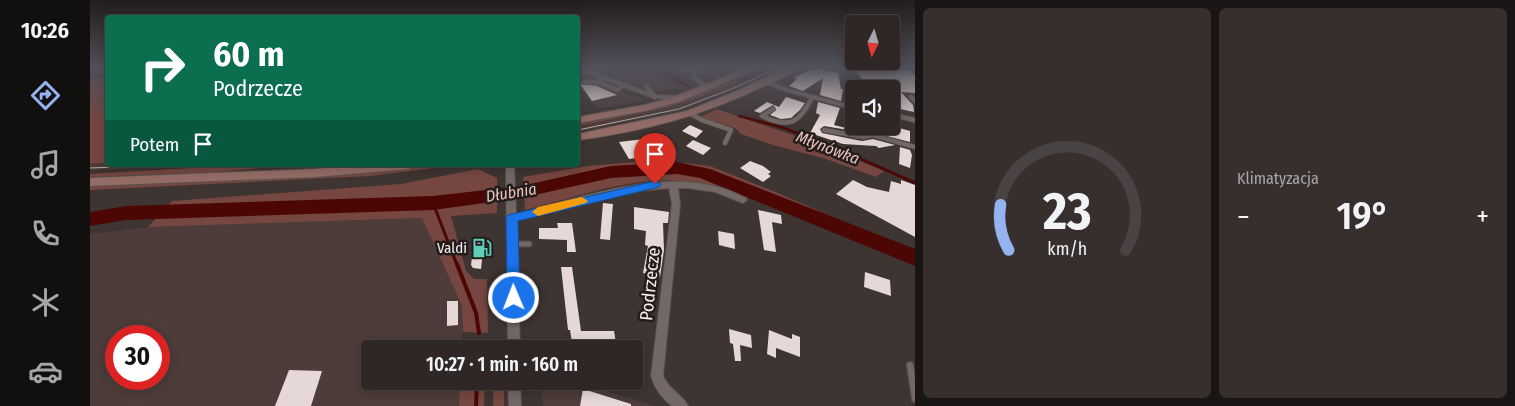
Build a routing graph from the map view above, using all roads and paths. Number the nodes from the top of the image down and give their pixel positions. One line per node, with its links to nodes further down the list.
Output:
1 (626, 87): 9 (street)
2 (647, 87): 9 (lane)
3 (754, 87): 12 (main road)
4 (778, 87): 6 (street)
5 (706, 88): 9 (main road)
6 (812, 97): 10 (street); 11 (lane)
7 (911, 98): 8 (lane)
8 (915, 101)
9 (652, 102): 14 (main road)
10 (845, 106)
11 (773, 109)
12 (689, 113): 17 (main road); 18 (lane)
13 (900, 118): 15 (street)
14 (580, 120)
15 (915, 120)
16 (824, 130): 19 (lane)
17 (580, 137)
18 (724, 143)
19 (915, 147)
20 (297, 167): 23 (main road)
21 (386, 167): 23 (main road)
22 (510, 167): 27 (street)
23 (246, 174): 24 (main road)
24 (90, 182)
25 (673, 185): 26 (street); 27 (street); 35 (street, Podrzecze)
26 (743, 200)
27 (512, 214): 28 (street)
28 (512, 244): 29 (lane); 30 (street)
29 (529, 244)
30 (514, 340)
31 (910, 365): 33 (lane)
32 (514, 390): 34 (street)
33 (915, 399)
34 (515, 406)
35 (682, 406)

